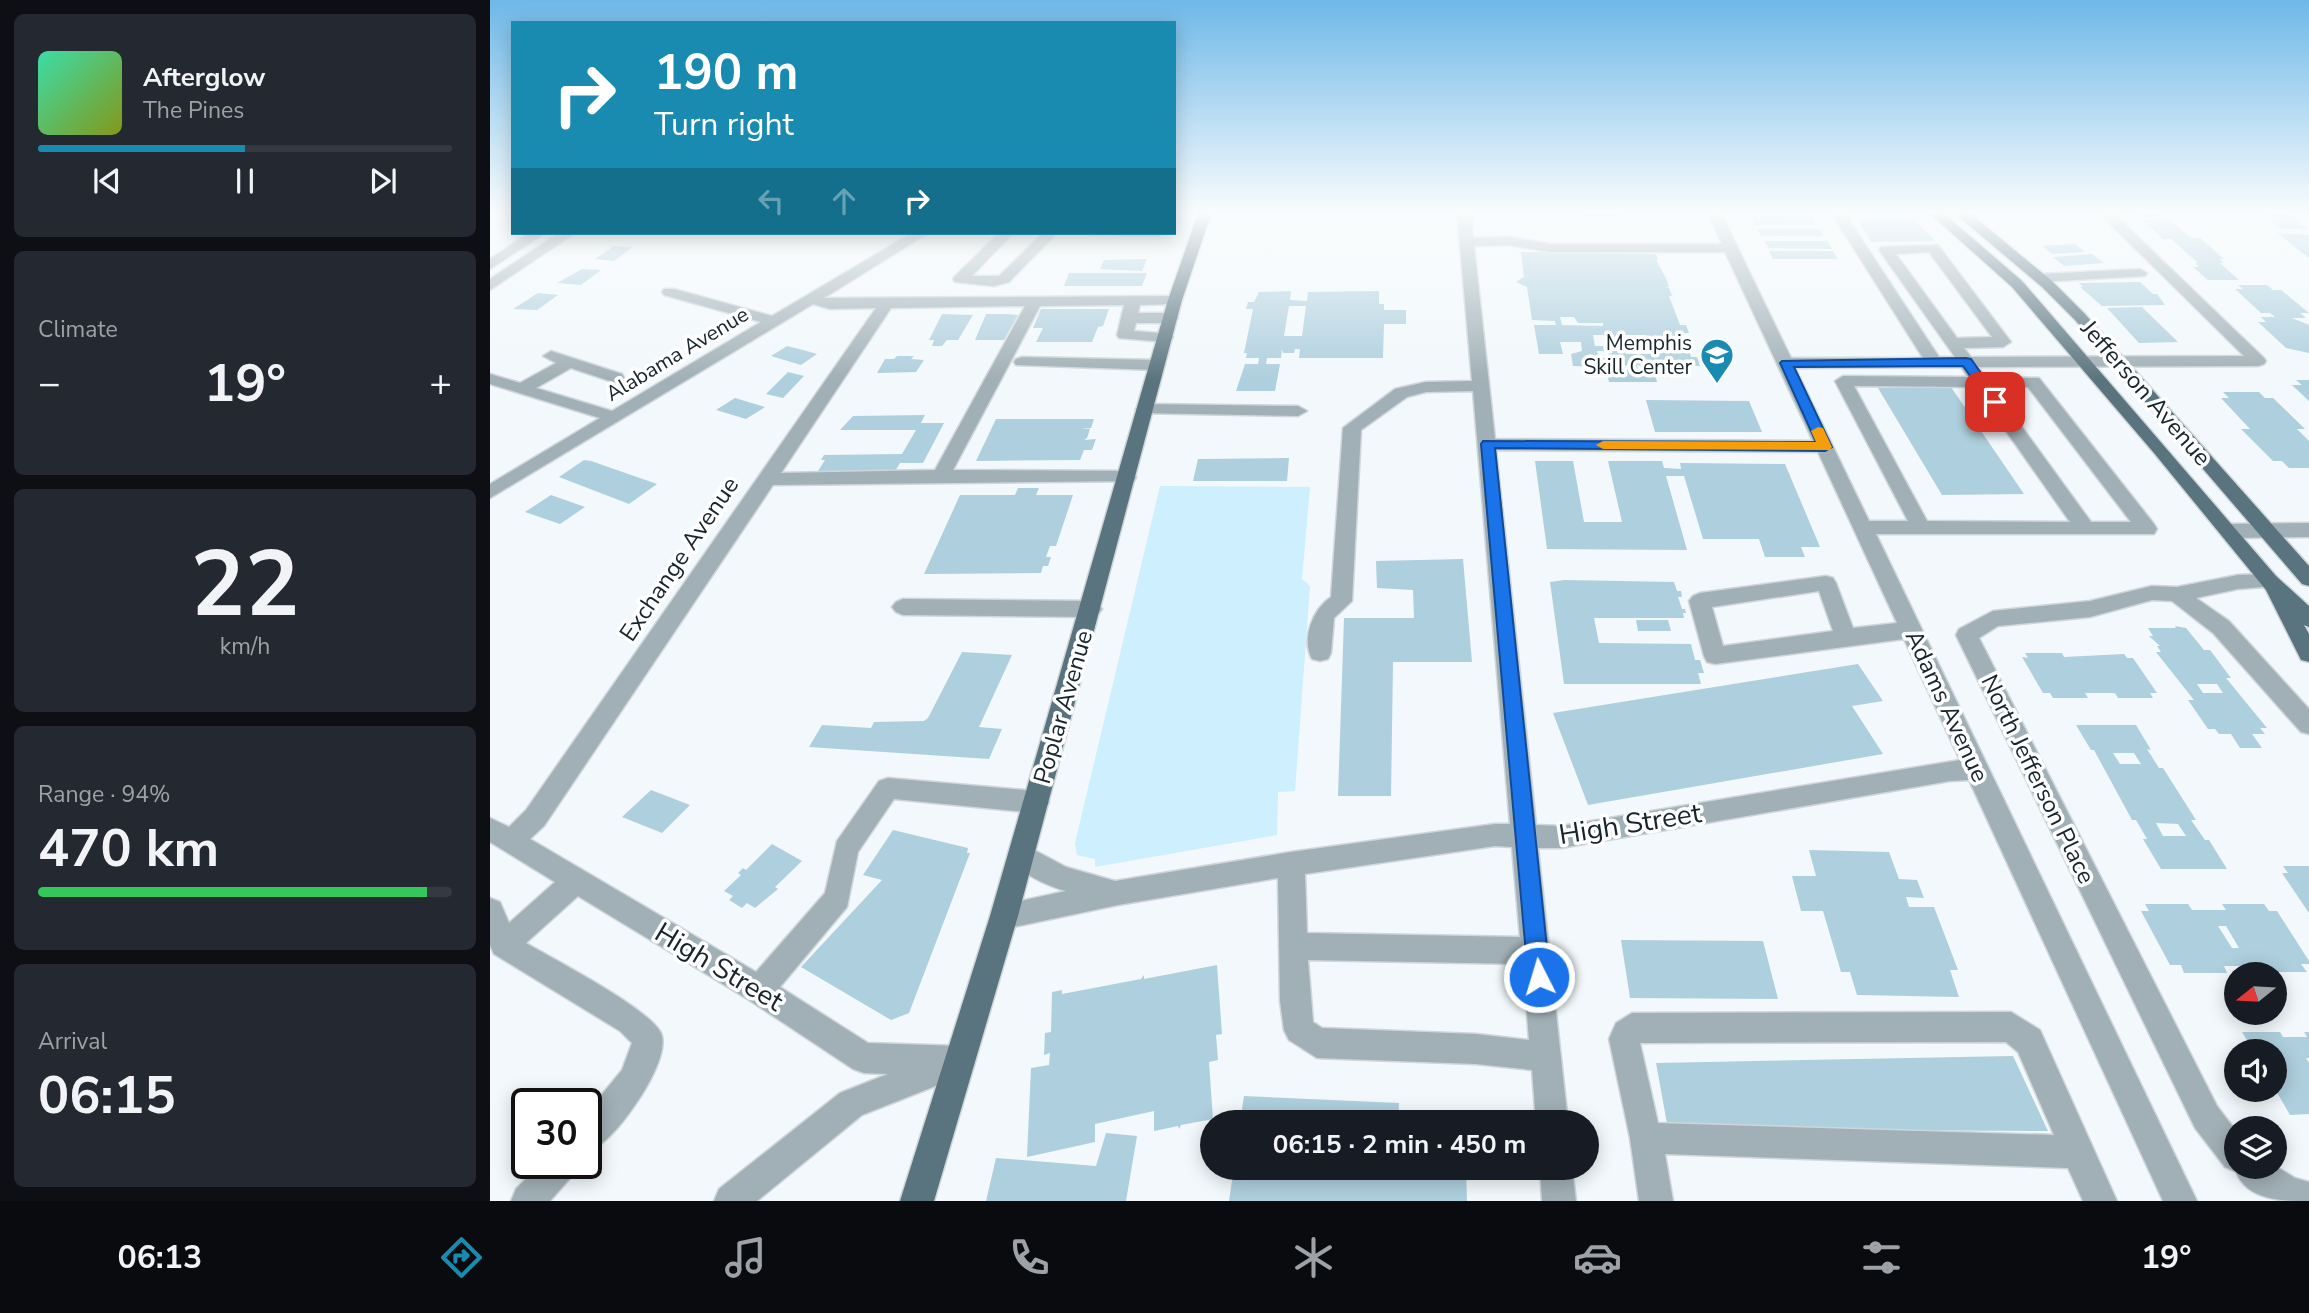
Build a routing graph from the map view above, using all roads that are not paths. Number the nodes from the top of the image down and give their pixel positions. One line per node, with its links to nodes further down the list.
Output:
1 (518, 267): 16 (street)
2 (864, 267): 18 (street, Alabama Avenue)
3 (972, 267): 4 (street)
4 (1016, 267)
5 (1187, 267): 22 (main road, Poplar Avenue)
6 (1469, 267): 37 (street)
7 (1739, 267): 32 (street, Adams Avenue)
8 (1872, 267): 30 (street)
9 (1898, 267): 24 (street)
10 (1947, 267): 24 (street)
11 (1997, 267): 26 (main road, Jefferson Avenue)
12 (2027, 267): 15 (main road, Jefferson Avenue)
13 (2161, 267): 27 (street)
14 (2140, 273): 15 (street)
15 (2040, 278): 27 (main road, Jefferson Avenue)
16 (490, 286)
17 (669, 292): 23 (street)
18 (810, 299): 20 (street); 23 (street, Alabama Avenue)
19 (1133, 301): 21 (street); 22 (street); 22 (street)
20 (887, 303): 21 (street); 46 (street, Exchange Avenue)
21 (1034, 303): 44 (street)
22 (1170, 318): 33 (main road, Poplar Avenue)
23 (773, 321): 41 (street, Alabama Avenue)
24 (1953, 343): 31 (street)
25 (551, 356): 28 (street)
26 (2083, 361): 27 (street); 31 (street); 52 (main road, Jefferson Avenue)
27 (2120, 361): 53 (main road, Jefferson Avenue)
28 (570, 362): 34 (street); 38 (street)
29 (1022, 362): 33 (street)
30 (1934, 362): 31 (street); 32 (street)
31 (1966, 362): 36 (street)
32 (1786, 363): 43 (street, Adams Avenue)
33 (1157, 365): 39 (main road, Poplar Avenue)
34 (616, 377)
35 (490, 379): 38 (street)
36 (1980, 382): 48 (street); 50 (street); 50 (street)
37 (1481, 386): 42 (street); 62 (street)
38 (522, 389): 41 (street)
39 (1145, 409): 40 (street); 45 (main road, Poplar Avenue)
40 (1298, 411)
41 (613, 416): 47 (street, Alabama Avenue)
42 (1487, 444): 43 (street); 68 (street)
43 (1825, 447): 49 (street, Adams Avenue)
44 (941, 476): 45 (street); 46 (street)
45 (1127, 477): 58 (main road, Poplar Avenue)
46 (765, 479): 67 (street, Exchange Avenue)
47 (490, 492)
48 (1921, 527): 49 (street); 50 (street)
49 (1864, 528): 60 (street, Adams Avenue)
50 (2085, 528)
51 (2309, 530): 53 (street)
52 (2229, 531): 53 (street); 55 (main road, Jefferson Avenue)
53 (2268, 531): 54 (main road, Jefferson Avenue)
54 (2309, 579)
55 (2269, 581): 56 (street); 59 (main road, Jefferson Avenue); 63 (main road)
56 (2177, 594): 64 (street); 84 (street, North Jefferson Place)
57 (902, 607): 58 (street)
58 (1091, 609): 66 (main road, Poplar Avenue)
59 (2309, 619)
60 (1912, 630): 61 (street); 65 (street, Adams Avenue)
61 (1846, 637): 61 (street)
62 (1320, 653)
63 (2309, 654)
64 (2309, 725)
65 (1976, 770): 68 (street, High Street); 96 (street, Adams Avenue)
66 (1035, 802): 69 (main road, Poplar Avenue); 78 (street)
67 (501, 835): 71 (street, High Street)
68 (1526, 837): 70 (street, High Street); 77 (street)
69 (1021, 855): 72 (street, High Street); 74 (main road, Poplar Avenue)
70 (1291, 864): 72 (street, High Street); 76 (street)
71 (575, 882): 75 (street); 78 (street, High Street)
72 (1118, 893): 74 (street, High Street)
73 (490, 911): 75 (street)
74 (1004, 916): 80 (main road, Poplar Avenue)
75 (504, 945): 82 (street)
76 (1294, 946): 77 (street); 79 (street)
77 (1537, 951): 79 (street)
78 (759, 990): 80 (street, High Street)
79 (1546, 1057): 81 (street)
80 (960, 1061): 91 (street); 92 (main road, Poplar Avenue)
81 (1551, 1110)
82 (602, 1120)
83 (1646, 1138): 85 (street); 85 (street); 94 (street)
84 (2224, 1140)
85 (2077, 1152): 95 (street)
86 (548, 1179): 90 (street)
87 (2265, 1179): 89 (street)
88 (1557, 1180): 93 (street)
89 (2309, 1198)
90 (528, 1201)
91 (731, 1201)
92 (917, 1201)
93 (1559, 1201)
94 (1656, 1201)
95 (2100, 1201)
96 (2180, 1201)

